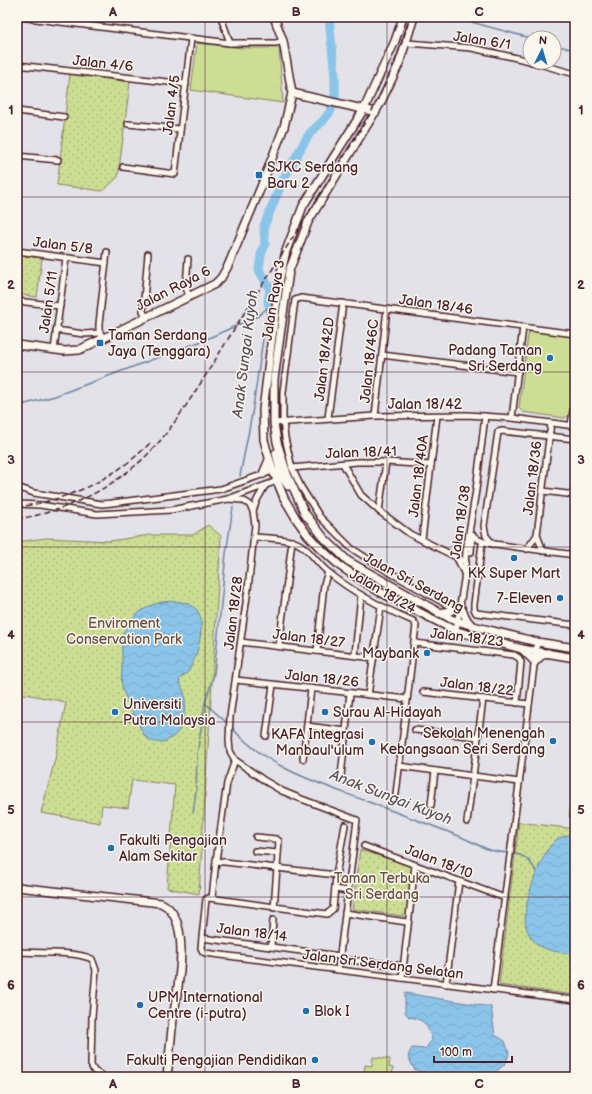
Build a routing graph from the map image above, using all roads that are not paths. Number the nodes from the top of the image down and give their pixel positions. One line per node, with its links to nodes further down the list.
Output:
1 (20, 17): 5 (street)
2 (221, 17): 9 (street)
3 (274, 17): 8 (street)
4 (402, 18): 18 (street, Jalan Raya 3)
5 (48, 19): 7 (street)
6 (413, 20): 10 (street, Jalan Raya 3)
7 (191, 39): 9 (street); 15 (street, Jalan 4/5)
8 (282, 41): 9 (street); 16 (street)
9 (230, 43)
10 (407, 43): 11 (street, Jalan 6/1); 20 (street, Jalan Raya 3)
11 (522, 60)
12 (17, 65): 15 (street, Jalan 4/6)
13 (560, 70): 14 (street, Jalan 6/1)
14 (575, 74)
15 (186, 84): 23 (street, Jalan 4/5)
16 (292, 93): 17 (street); 34 (street, Jalan Raya 6)
17 (348, 106): 18 (street); 24 (street)
18 (364, 109): 20 (street); 24 (street, Jalan Raya 3)
19 (17, 111): 21 (street)
20 (376, 112): 49 (street, Jalan Raya 3)
21 (64, 117)
22 (128, 124): 23 (street)
23 (180, 129): 27 (street, Jalan 4/5)
24 (352, 129): 61 (street, Jalan Raya 3)
25 (17, 156): 26 (street)
26 (58, 160)
27 (123, 167)
28 (17, 251): 31 (street, Jalan 5/8)
29 (107, 252): 33 (street)
30 (148, 254): 39 (street)
31 (66, 258): 33 (street, Jalan 5/8); 37 (street, Jalan 5/11)
32 (188, 259): 34 (street)
33 (106, 263): 43 (street)
34 (189, 297): 39 (street, Jalan Raya 6)
35 (17, 301): 37 (street)
36 (343, 303): 38 (street, Jalan 18/46); 53 (street, Jalan 18/42D); 55 (street, Jalan 18/46)
37 (60, 306): 41 (street, Jalan 5/11)
38 (387, 309): 40 (street, Jalan 18/46); 46 (street, Jalan 18/46C)
39 (146, 317): 43 (street, Jalan Raya 6)
40 (523, 327): 42 (street, Jalan 18/46); 47 (street)
41 (56, 330): 43 (street); 45 (street, Jalan 5/11)
42 (575, 334)
43 (101, 335): 45 (street, Jalan Raya 6)
44 (17, 345): 45 (street, Jalan Raya 6)
45 (54, 350)
46 (382, 355): 47 (street); 50 (street, Jalan 18/46C)
47 (518, 372): 54 (street)
48 (575, 395): 58 (street)
49 (273, 413): 56 (street, Jalan Raya 3); 67 (street)
50 (375, 416): 51 (street, Jalan 18/42); 53 (street, Jalan 18/42)
51 (437, 416): 52 (street, Jalan 18/42); 64 (street, Jalan 18/40A)
52 (485, 416): 54 (street, Jalan 18/42); 77 (street, Jalan 18/38)
53 (328, 418): 55 (street, Jalan 18/42)
54 (512, 418): 57 (street, Jalan 18/42)
55 (283, 422): 56 (street, Jalan 18/42); 65 (street)
56 (274, 423): 76 (street, Jalan Raya 3)
57 (551, 424): 58 (street, Jalan 18/42); 59 (street, Jalan 18/36)
58 (573, 426)
59 (550, 436): 60 (street); 70 (street, Jalan 18/36); 84 (street)
60 (575, 439)
61 (270, 460): 66 (street); 67 (street, Jalan Raya 3)
62 (386, 462): 63 (street, Jalan 18/41); 64 (street, Jalan 18/41); 75 (street)
63 (342, 464): 65 (street, Jalan 18/41); 75 (street)
64 (431, 465): 81 (street, Jalan 18/40A)
65 (292, 468): 97 (street)
66 (264, 474): 67 (street); 69 (street)
67 (277, 478): 68 (street); 76 (street); 102 (street, Jalan Sri Serdang)
68 (266, 486): 72 (street); 74 (street, Jalan 18/28)
69 (17, 487)
70 (543, 491): 71 (street); 79 (street, Jalan 18/36)
71 (575, 495)
72 (228, 499): 73 (street); 74 (street)
73 (17, 504)
74 (253, 511): 80 (street, Jalan 18/28)
75 (379, 511): 81 (street)
76 (306, 516): 98 (street, Jalan Sri Serdang)
77 (471, 524): 78 (street); 85 (street, Jalan 18/38)
78 (472, 534): 83 (street); 88 (street)
79 (537, 535): 86 (street, Jalan 18/36); 87 (street, Jalan 18/36)
80 (254, 537): 82 (street, Jalan 18/24); 103 (street, Jalan 18/28)
81 (422, 540): 91 (street)
82 (292, 541): 93 (street, Jalan 18/24); 106 (street)
83 (485, 544): 84 (street); 88 (street); 100 (street)
84 (493, 544): 86 (street)
85 (467, 545): 90 (street, Jalan 18/38); 91 (street)
86 (527, 549): 87 (street)
87 (543, 551): 89 (street)
88 (471, 552): 90 (street)
89 (575, 555)
90 (466, 556): 92 (street, Jalan 18/38)
91 (456, 557): 92 (street); 94 (street)
92 (466, 562): 94 (street, Jalan 18/38)
93 (328, 572): 95 (street, Jalan 18/24); 109 (street)
94 (465, 573): 97 (street, Jalan 18/38)
95 (361, 595): 96 (street, Jalan 18/24); 112 (street)
96 (381, 607): 105 (street, Jalan 18/24); 113 (street)
97 (458, 607): 98 (street); 99 (street, Jalan 18/38); 101 (street)
98 (439, 613): 99 (street, Jalan Sri Serdang)
99 (458, 622): 101 (street, Jalan Sri Serdang); 102 (street, Jalan 18/38)
100 (575, 625)
101 (473, 626): 104 (street, Jalan Sri Serdang)
102 (456, 631): 108 (street, Jalan Sri Serdang)
103 (241, 642): 106 (street, Jalan 18/27); 116 (street, Jalan 18/28)
104 (537, 642): 107 (street, Jalan Sri Serdang); 110 (street)
105 (414, 643): 122 (street, Jalan 18/24); 124 (street, Jalan 18/23)
106 (279, 646): 109 (street, Jalan 18/27)
107 (575, 648)
108 (522, 649): 110 (street, Jalan Sri Serdang); 115 (street)
109 (317, 651): 112 (street, Jalan 18/27)
110 (536, 651): 111 (street, Jalan Sri Serdang); 115 (street)
111 (548, 653): 114 (street, Jalan Sri Serdang); 115 (street)
112 (355, 655): 113 (street, Jalan 18/27)
113 (374, 658): 121 (street)
114 (575, 658)
115 (535, 662): 125 (street)
116 (236, 680): 117 (street, Jalan 18/26); 132 (street, Jalan 18/28)
117 (273, 684): 118 (street, Jalan 18/26); 129 (street)
118 (311, 689): 120 (street, Jalan 18/26); 126 (street)
119 (423, 692): 123 (street, Jalan 18/22)
120 (350, 693): 121 (street, Jalan 18/26); 128 (street)
121 (368, 695): 122 (street, Jalan 18/26)
122 (406, 699): 133 (street, Jalan 18/24)
123 (483, 699): 124 (street, Jalan 18/22); 130 (street)
124 (517, 703): 125 (street, Jalan 18/22)
125 (529, 704): 137 (street)
126 (307, 726): 128 (street); 131 (street)
127 (415, 730): 130 (street)
128 (346, 731): 135 (street)
129 (266, 736)
130 (478, 737): 136 (street)
131 (303, 758)
132 (235, 760): 146 (street, Jalan 18/14); 153 (street)
133 (399, 766): 134 (street); 138 (street, Jalan 18/24)
134 (435, 771): 136 (street); 139 (street)
135 (341, 776)
136 (473, 776): 137 (street); 140 (street)
137 (519, 782): 155 (street)
138 (396, 794)
139 (431, 805)
140 (467, 822)
141 (345, 825): 149 (street)
142 (256, 837): 145 (street)
143 (364, 846): 147 (street, Jalan 18/10)
144 (255, 851): 145 (street)
145 (278, 853): 148 (street)
146 (216, 861): 148 (street); 154 (street, Jalan 18/14)
147 (415, 865): 150 (street, Jalan 18/10); 159 (street)
148 (277, 868): 149 (street); 156 (street)
149 (336, 875): 152 (street)
150 (459, 881): 155 (street, Jalan 18/10); 167 (street)
151 (17, 886): 171 (street)
152 (335, 889): 153 (street); 156 (street)
153 (348, 891): 157 (street)
154 (210, 898): 156 (street); 160 (street, Jalan 18/14)
155 (505, 898): 168 (street)
156 (274, 908)
157 (346, 913): 159 (street); 163 (street)
158 (273, 920): 161 (street)
159 (407, 922): 164 (street)
160 (202, 938): 161 (street, Jalan 18/14); 165 (street, Jalan Sri Serdang Selatan)
161 (271, 947): 163 (street, Jalan 18/14)
162 (17, 952): 170 (street)
163 (340, 957): 164 (street, Jalan 18/14); 165 (street)
164 (403, 966): 166 (street)
165 (338, 970): 166 (street, Jalan Sri Serdang Selatan)
166 (402, 978): 167 (street, Jalan Sri Serdang Selatan)
167 (446, 984): 168 (street, Jalan Sri Serdang Selatan)
168 (493, 990): 169 (street, Jalan Sri Serdang Selatan)
169 (575, 1000)
170 (104, 1077)
171 (167, 1077)

